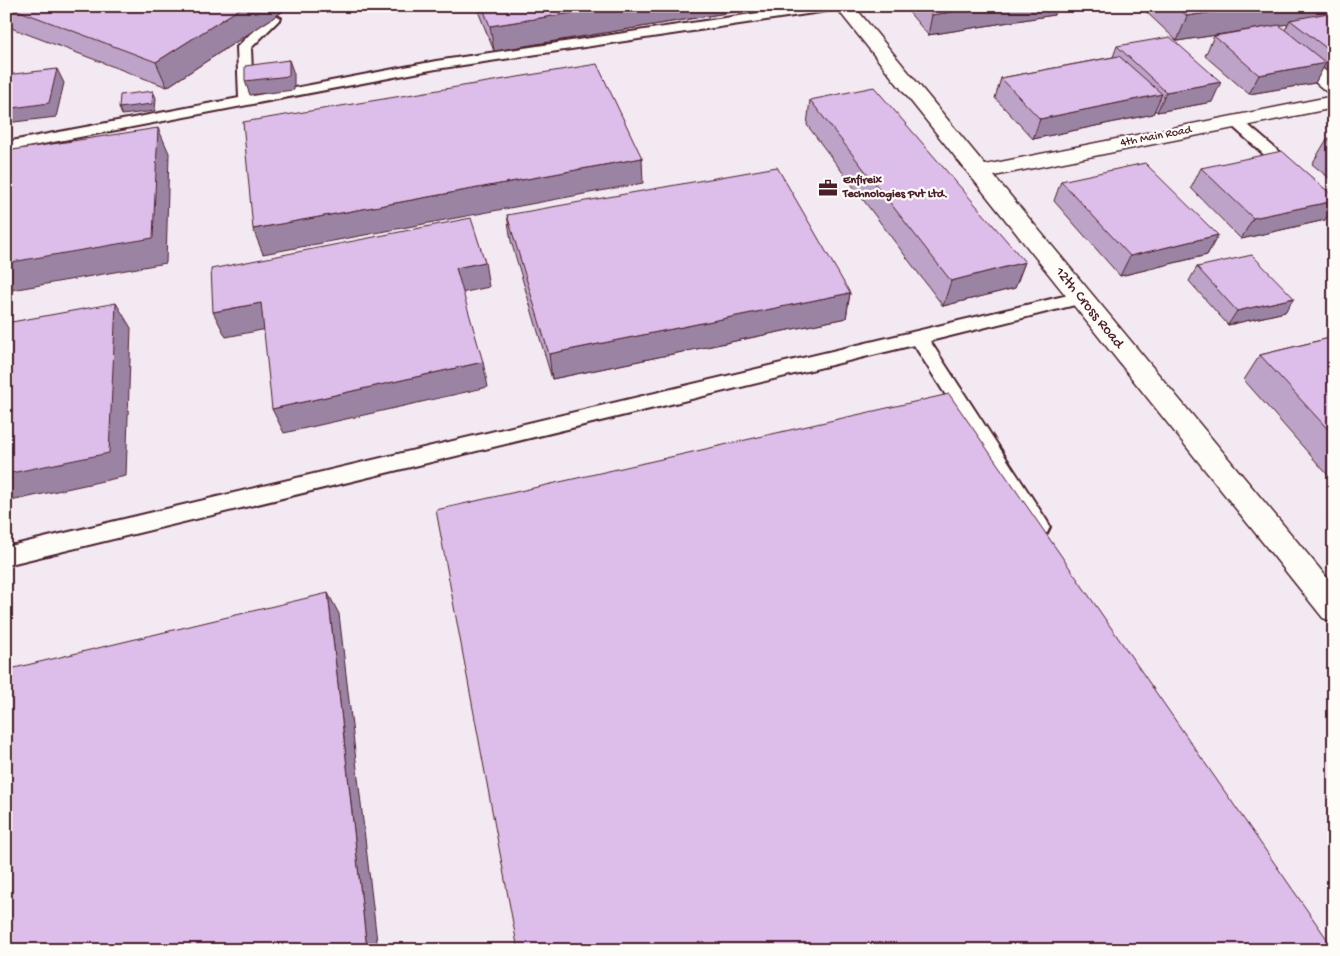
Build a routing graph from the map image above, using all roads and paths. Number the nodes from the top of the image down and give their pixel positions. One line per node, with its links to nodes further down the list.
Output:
1 (246, 6): 6 (lane)
2 (834, 6): 6 (lane)
3 (844, 6): 11 (street, 12th Cross Road)
4 (1283, 45): 5 (street)
5 (1334, 88)
6 (246, 101): 9 (lane)
7 (1334, 102): 8 (street, 4th Main Road)
8 (1236, 122): 11 (street, 4th Main Road); 13 (lane)
9 (6, 147)
10 (1308, 169): 12 (lane)
11 (979, 173): 14 (street, 12th Cross Road)
12 (1334, 191)
13 (1334, 208)
14 (1081, 298): 15 (lane); 18 (street, 12th Cross Road)
15 (918, 337): 16 (lane); 17 (lane)
16 (1049, 540)
17 (6, 556)
18 (1334, 609)

